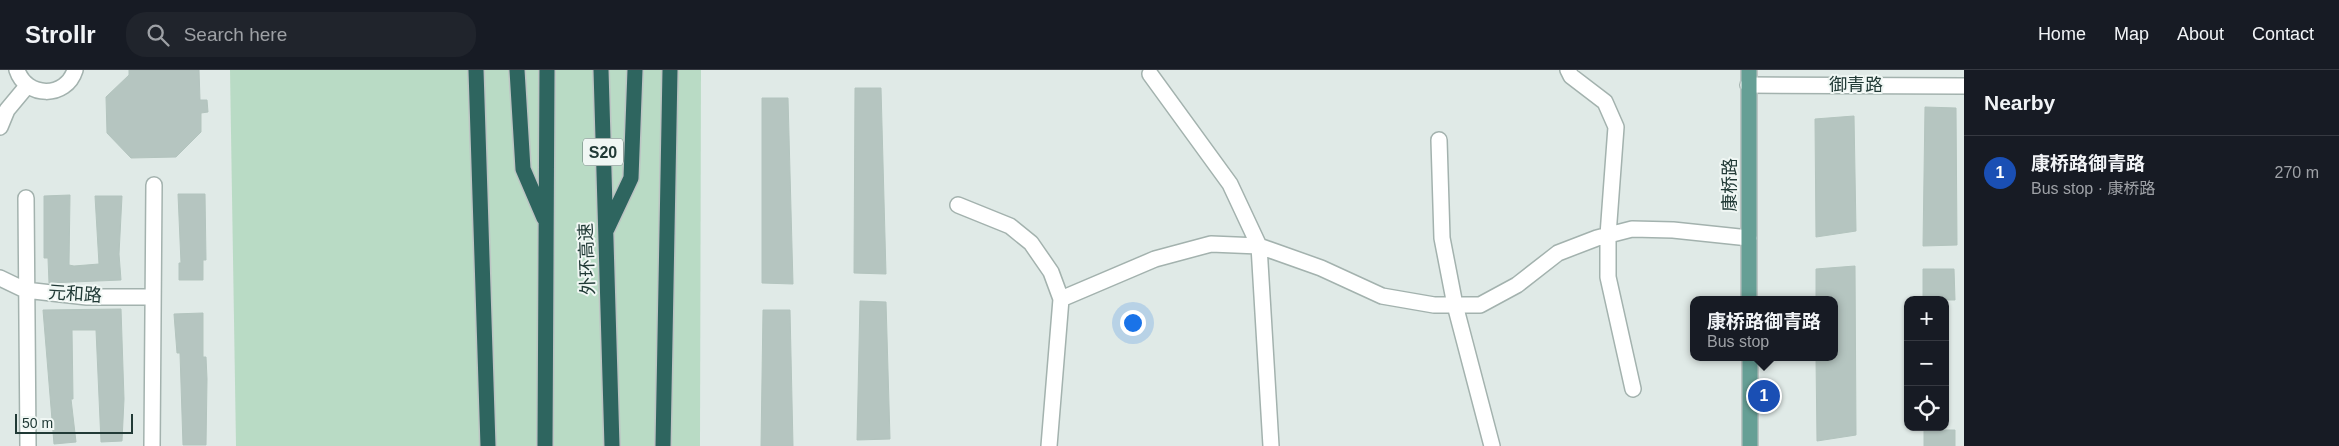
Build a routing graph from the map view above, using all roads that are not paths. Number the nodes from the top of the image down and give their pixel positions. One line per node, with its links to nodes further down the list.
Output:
1 (17, 70): 12 (street)
2 (75, 70): 12 (street)
3 (476, 70): 34 (highway)
4 (518, 70): 19 (highway)
5 (547, 70): 19 (highway)
6 (601, 70): 20 (highway, 外环高速 / S20)
7 (635, 70): 20 (highway)
8 (670, 70): 37 (highway)
9 (1568, 70): 21 (street)
10 (1150, 74): 23 (street)
11 (1749, 78): 13 (street, 御青路); 22 (main road, 康桥路)
12 (28, 86): 14 (street)
13 (1964, 86)
14 (0, 127)
15 (1439, 140): 29 (street)
16 (154, 185): 27 (street)
17 (26, 198): 25 (street)
18 (958, 205): 28 (street)
19 (547, 224): 35 (highway)
20 (605, 233): 36 (highway, 外环高速 / S20)
21 (1608, 235): 22 (street); 29 (street); 31 (street)
22 (1749, 238): 26 (main road, 康桥路)
23 (1259, 246): 28 (street); 29 (street); 39 (street)
24 (0, 278): 25 (street, 元和路)
25 (25, 290): 27 (street, 元和路); 32 (street)
26 (1749, 296)
27 (152, 297): 33 (street)
28 (1061, 298): 38 (street)
29 (1455, 305): 40 (street)
30 (1750, 361): 41 (main road)
31 (1633, 389)
32 (28, 446)
33 (152, 446)
34 (488, 446)
35 (545, 446)
36 (612, 446)
37 (664, 446)
38 (1049, 446)
39 (1271, 446)
40 (1492, 446)
41 (1750, 446)

